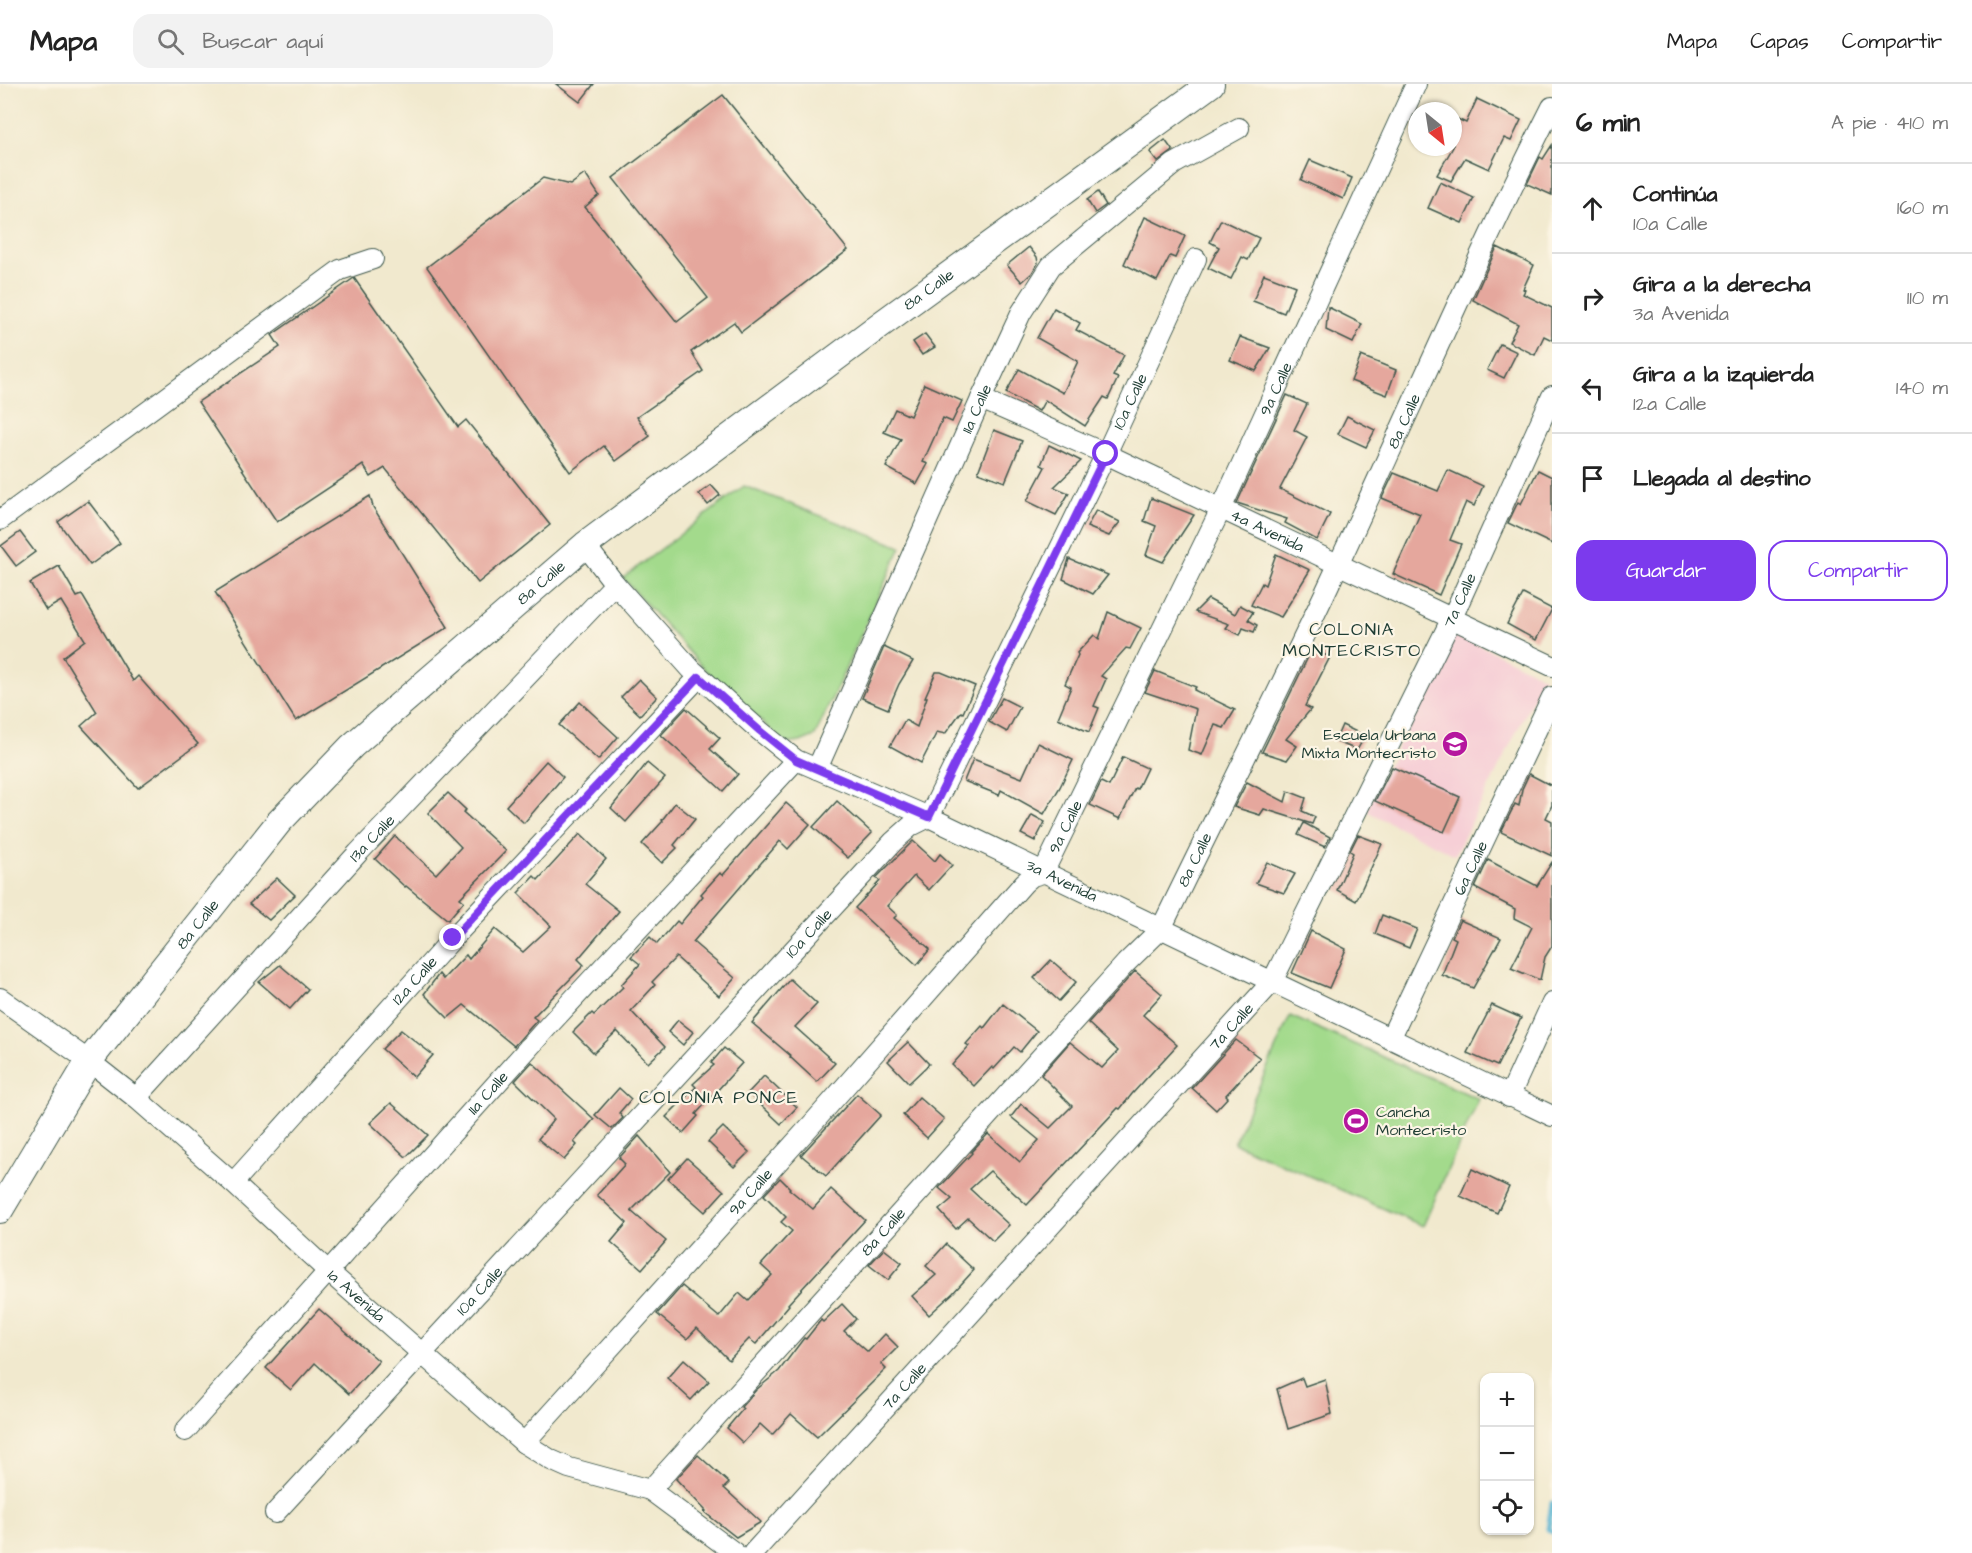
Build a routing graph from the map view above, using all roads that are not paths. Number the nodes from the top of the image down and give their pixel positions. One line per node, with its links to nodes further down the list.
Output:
1 (1211, 84): 12 (street, 8a Calle)
2 (1416, 84): 10 (street, 9a Calle)
3 (1552, 107): 13 (street, 8a Calle)
4 (1239, 128): 8 (street, 11a Calle)
5 (373, 259): 11 (street)
6 (1196, 259): 9 (street, 10a Calle)
7 (1552, 396): 15 (street, 7a Calle)
8 (981, 399): 9 (street, 4a Avenida); 20 (street, 11a Calle)
9 (1106, 454): 10 (street, 4a Avenida); 21 (street, 10a Calle)
10 (1221, 509): 13 (street, 4a Avenida); 22 (street, 9a Calle)
11 (0, 520)
12 (585, 545): 14 (street, 3a Avenida); 28 (street, 8a Calle)
13 (1339, 564): 15 (street, 4a Avenida); 23 (street, 8a Calle)
14 (615, 584): 17 (street, 3a Avenida); 30 (street, 13a Calle)
15 (1452, 618): 16 (street, 4a Avenida); 24 (street, 7a Calle)
16 (1552, 666)
17 (699, 677): 19 (street, 3a Avenida); 32 (street, 12a Calle)
18 (1552, 697): 27 (street, 6a Calle)
19 (796, 760): 20 (street, 3a Avenida); 34 (street, 11a Calle)
20 (817, 769): 21 (street, 3a Avenida)
21 (929, 817): 22 (street, 3a Avenida); 35 (street, 10a Calle)
22 (1043, 873): 23 (street, 3a Avenida); 37 (street, 9a Calle)
23 (1161, 928): 24 (street, 3a Avenida); 38 (street, 8a Calle)
24 (1272, 982): 27 (street, 3a Avenida); 41 (street, 7a Calle)
25 (0, 998): 28 (street, 1a Avenida)
26 (1552, 1003): 29 (street)
27 (1390, 1039): 29 (street, 3a Avenida)
28 (89, 1061): 30 (street, 1a Avenida); 33 (street, 8a Calle)
29 (1509, 1097): 31 (street, 3a Avenida)
30 (136, 1098): 32 (street, 1a Avenida)
31 (1552, 1116)
32 (233, 1183): 34 (street, 1a Avenida)
33 (0, 1210)
34 (328, 1272): 35 (street, 1a Avenida); 36 (street, 11a Calle)
35 (422, 1353): 37 (street, 1a Avenida); 39 (street, 10a Calle)
36 (185, 1431)
37 (524, 1443): 38 (street, 1a Avenida)
38 (650, 1490): 40 (street, 1a Avenida)
39 (274, 1513)
40 (735, 1553)
41 (753, 1553)

